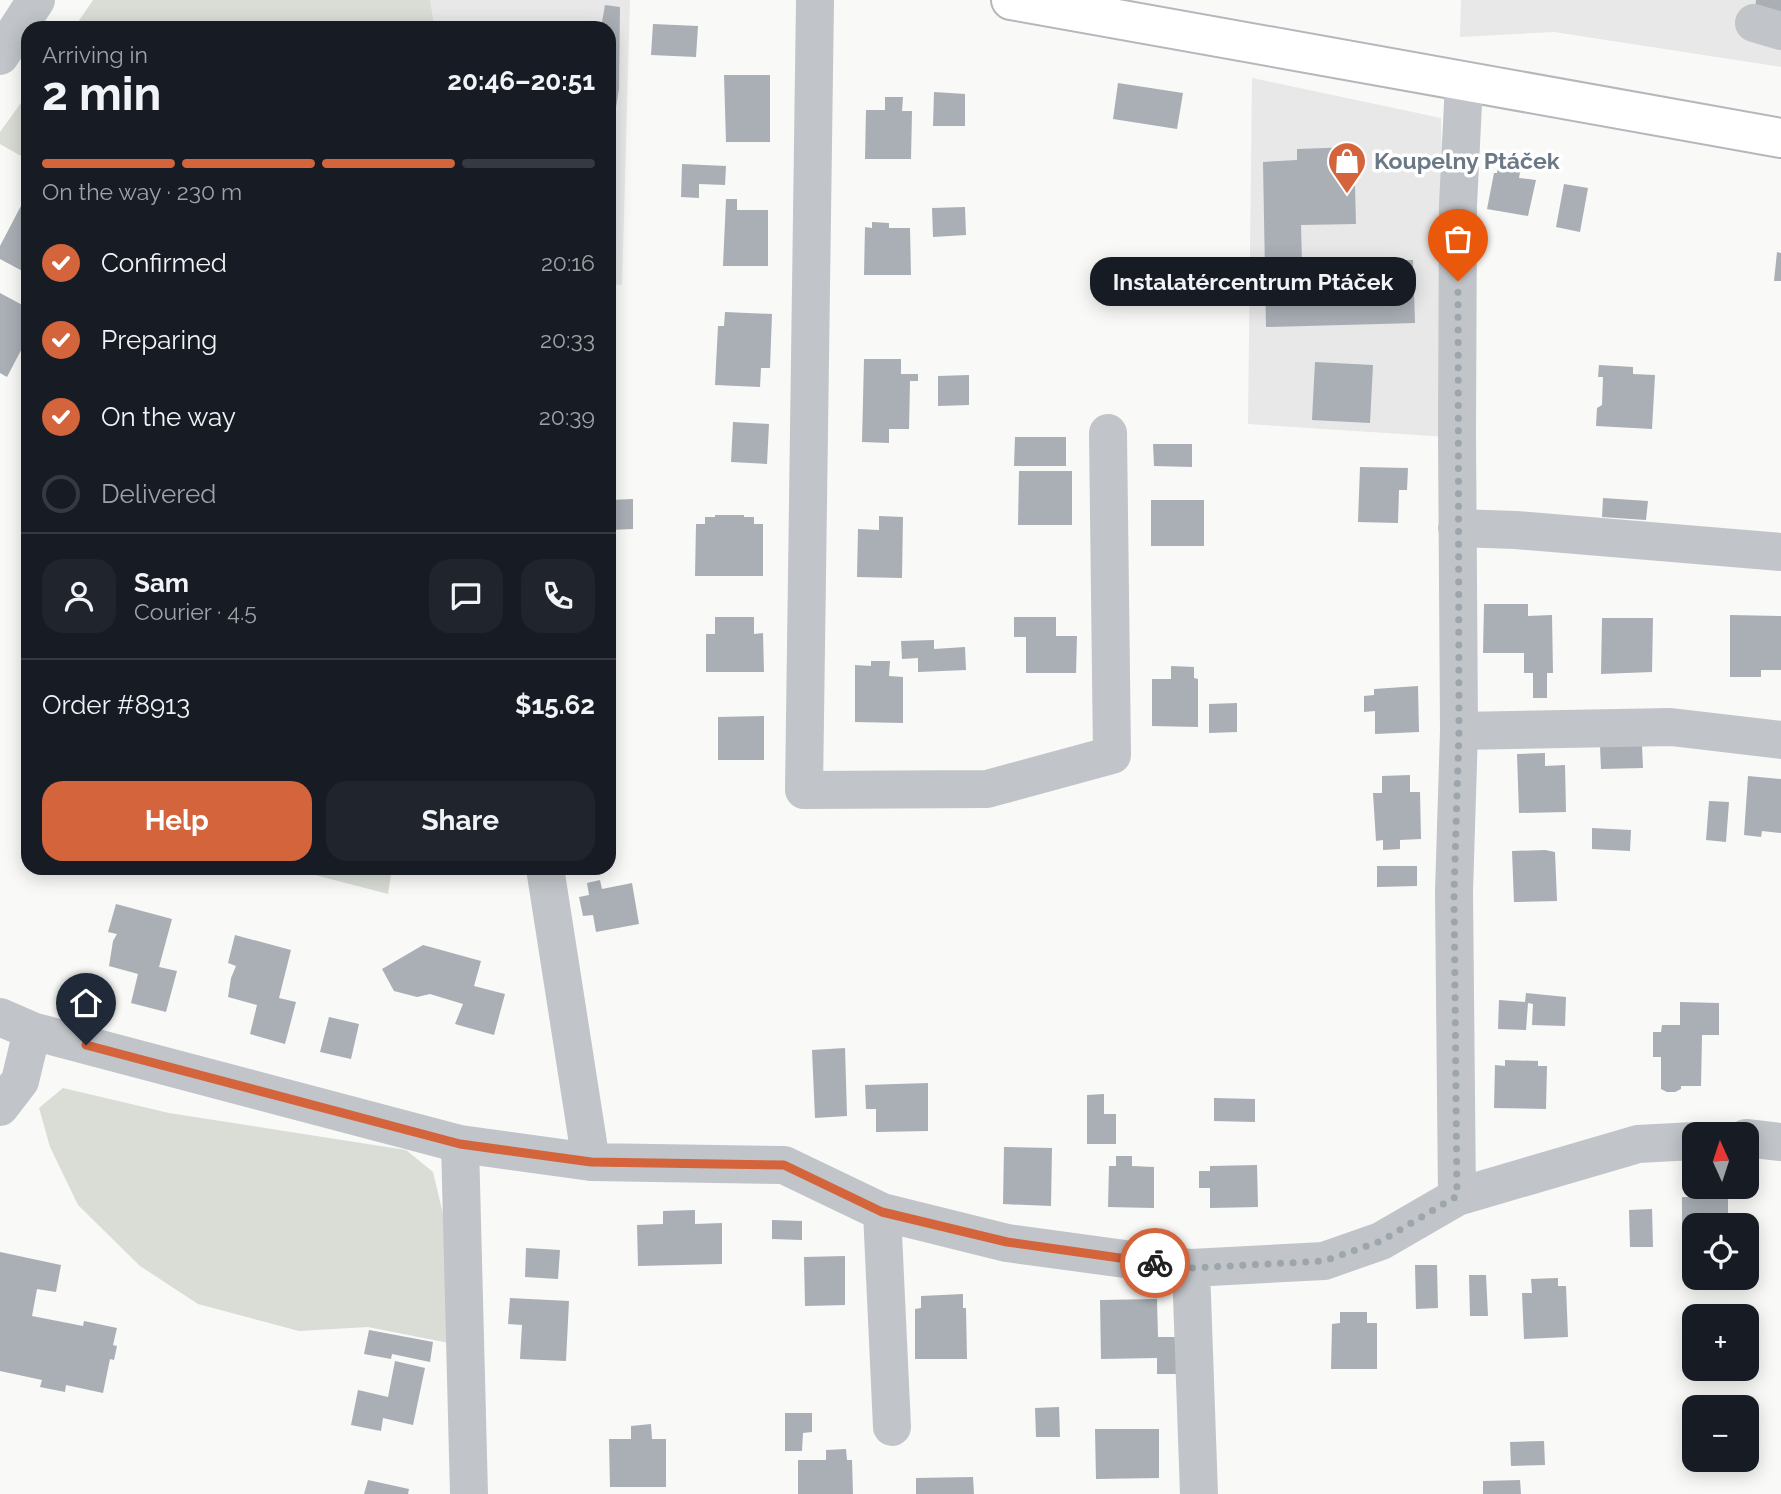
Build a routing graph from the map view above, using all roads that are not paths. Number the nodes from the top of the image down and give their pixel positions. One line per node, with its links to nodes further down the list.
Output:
1 (36, 0): 4 (street)
2 (815, 0): 9 (street)
3 (1011, 0): 7 (main road)
4 (22, 21)
5 (21, 23): 6 (street)
6 (0, 56)
7 (1464, 83): 8 (main road); 10 (street)
8 (1781, 138)
9 (1108, 433)
10 (1457, 528): 11 (street); 12 (street)
11 (1781, 552)
12 (1459, 731): 13 (street); 22 (street)
13 (1781, 740)
14 (546, 875): 21 (street)
15 (16, 1024): 16 (street); 20 (street)
16 (0, 1107)
17 (1759, 1139): 19 (street)
18 (1682, 1142): 22 (street)
19 (1781, 1142)
20 (460, 1144): 21 (street); 26 (street)
21 (591, 1162): 23 (street)
22 (1457, 1196): 24 (street)
23 (882, 1212): 24 (street); 25 (street)
24 (1191, 1268): 27 (street)
25 (892, 1427)
26 (469, 1494)
27 (1199, 1494)

